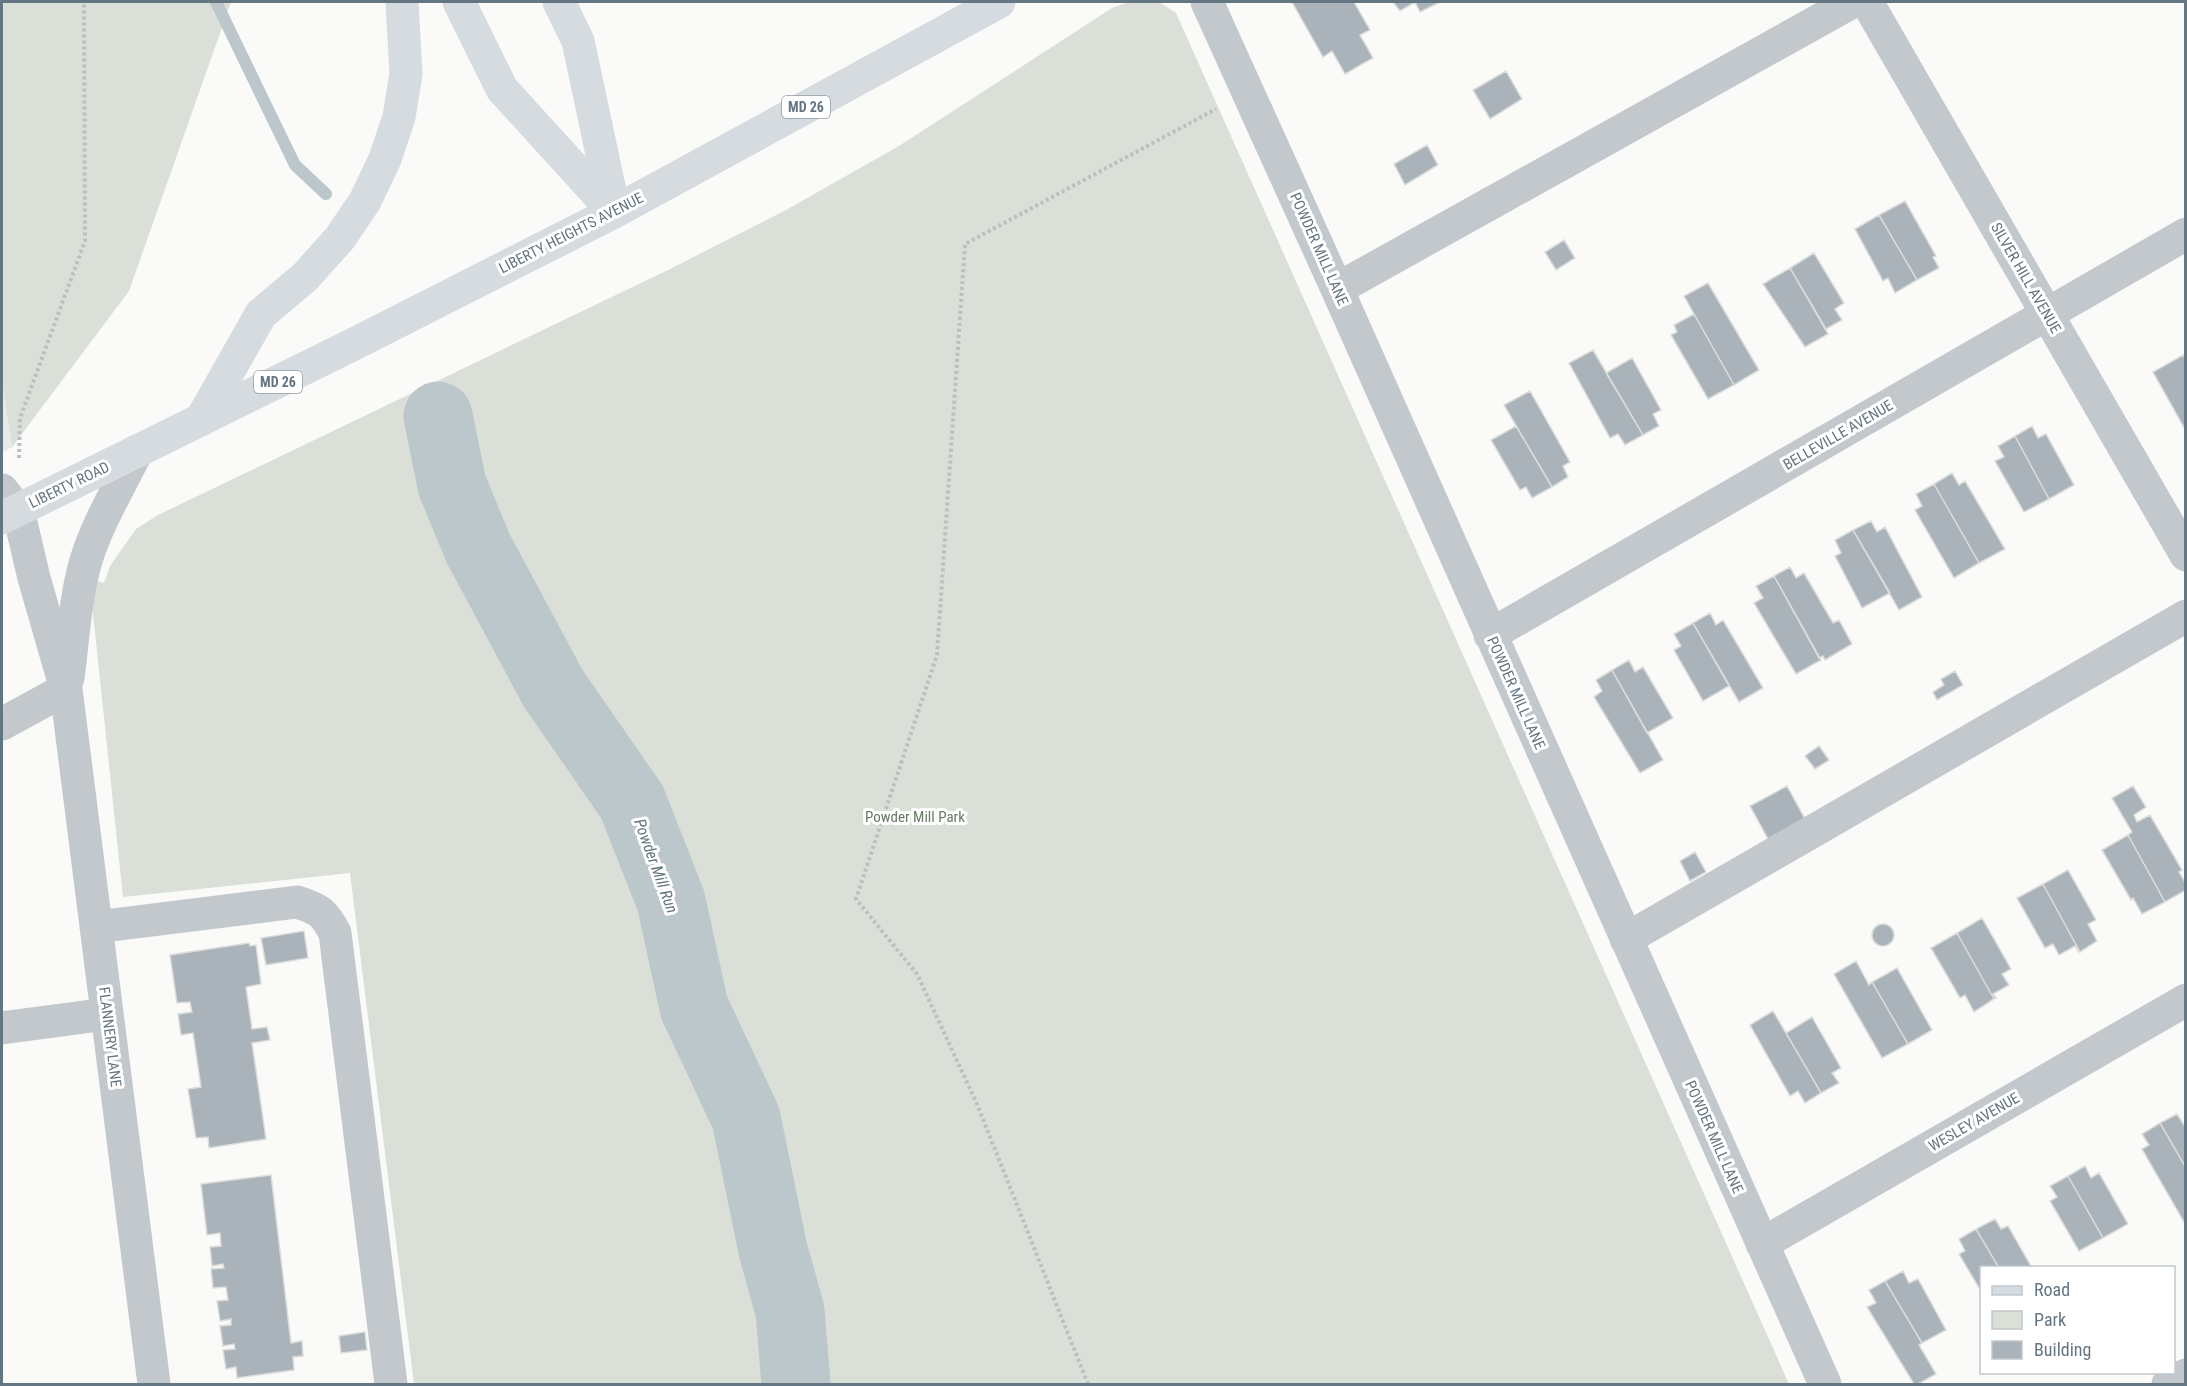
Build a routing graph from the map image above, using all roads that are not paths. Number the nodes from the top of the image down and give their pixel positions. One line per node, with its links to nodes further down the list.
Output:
1 (402, 2): 12 (main road)
2 (459, 2): 8 (main road)
3 (559, 2): 8 (main road)
4 (999, 2): 8 (main road, LIBERTY HEIGHTS AVENUE / MD 26)
5 (1207, 2): 10 (street, POWDER MILL LANE)
6 (1852, 2): 10 (street)
7 (1867, 2): 11 (street, SILVER HILL AVENUE)
8 (614, 212): 12 (main road, LIBERTY HEIGHTS AVENUE / MD 26)
9 (2186, 234): 11 (street, BELLEVILLE AVENUE)
10 (1337, 289): 17 (street, POWDER MILL LANE)
11 (2047, 314): 15 (street, SILVER HILL AVENUE); 17 (street, BELLEVILLE AVENUE)
12 (201, 420): 13 (main road, LIBERTY HEIGHTS AVENUE / MD 26)
13 (137, 451): 14 (main road, LIBERTY ROAD / MD 26); 18 (street, FLANNERY LANE)
14 (7, 506): 18 (street, FLANNERY LANE)
15 (2186, 555)
16 (2186, 616): 21 (street)
17 (1490, 635): 21 (street, POWDER MILL LANE)
18 (66, 688): 19 (street); 20 (street, FLANNERY LANE)
19 (2, 724)
20 (96, 927): 23 (street, FLANNERY LANE); 28 (street)
21 (1626, 939): 25 (street, POWDER MILL LANE)
22 (2186, 1000): 25 (street, WESLEY AVENUE)
23 (107, 1014): 24 (street); 27 (street, FLANNERY LANE)
24 (2, 1028)
25 (1762, 1244): 29 (street, POWDER MILL LANE)
26 (2186, 1375): 30 (street)
27 (154, 1384)
28 (391, 1384)
29 (1825, 1384)
30 (2168, 1384)

